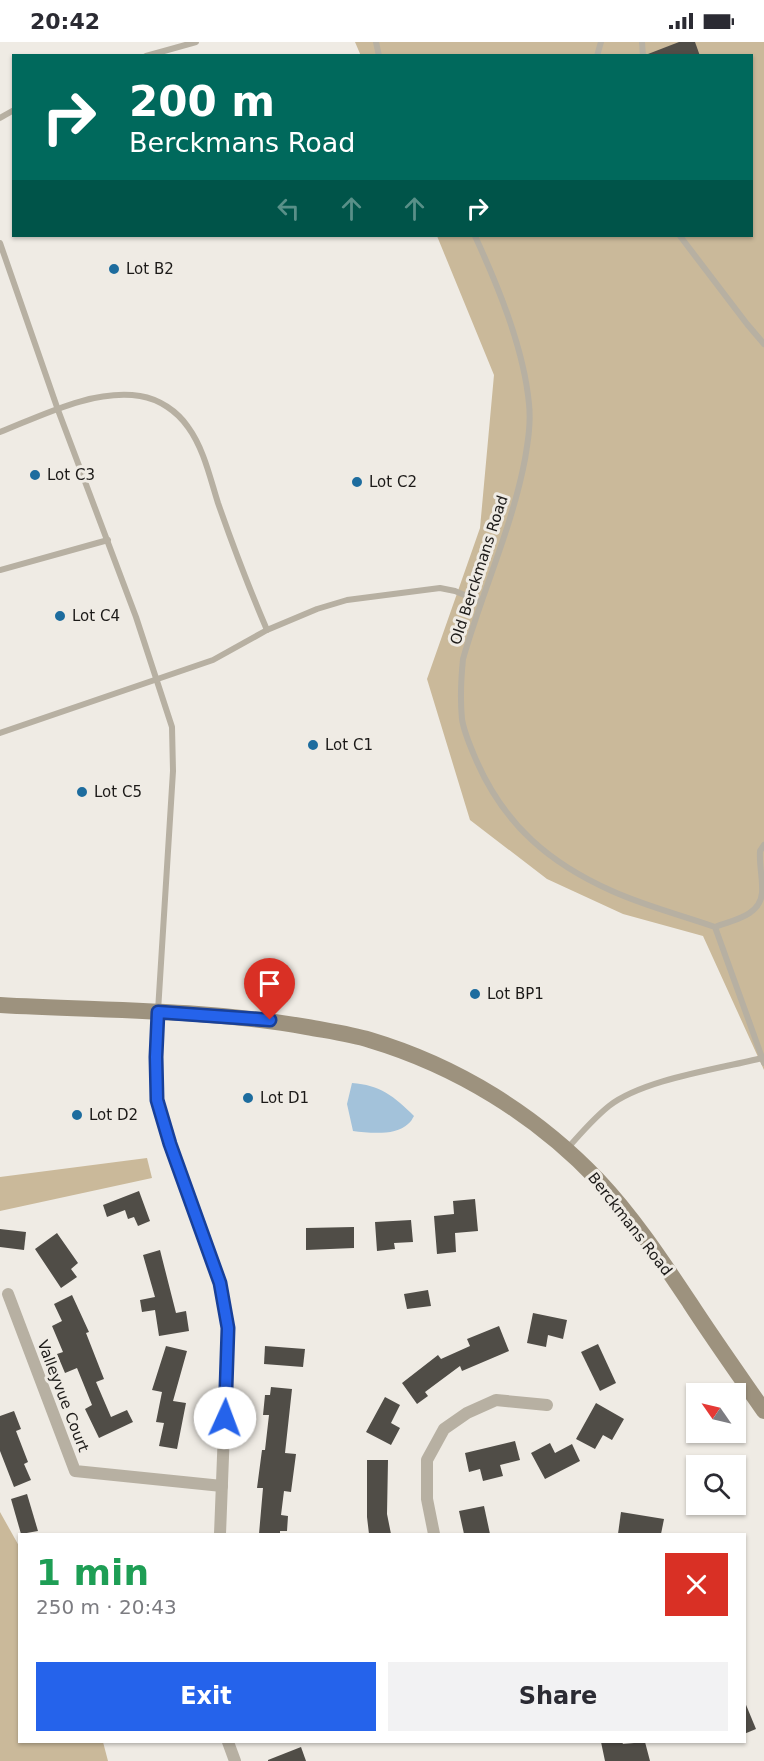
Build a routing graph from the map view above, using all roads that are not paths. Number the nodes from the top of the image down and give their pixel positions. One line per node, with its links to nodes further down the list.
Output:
1 (196, 42): 2 (lane)
2 (153, 54)
3 (475, 237): 11 (lane, Old Berckmans Road)
4 (681, 237): 6 (lane)
5 (0, 243): 7 (lane)
6 (764, 344)
7 (58, 410): 8 (lane); 9 (lane); 12 (lane)
8 (0, 432)
9 (108, 540): 10 (lane); 13 (lane)
10 (0, 570)
11 (481, 602): 12 (lane); 17 (lane, Old Berckmans Road)
12 (267, 630): 13 (lane)
13 (158, 680): 14 (lane); 19 (lane)
14 (0, 733)
15 (764, 845): 16 (lane)
16 (762, 899): 17 (lane)
17 (715, 927): 20 (lane)
18 (0, 1005): 19 (main road, Berckmans Road)
19 (158, 1012): 21 (main road, Berckmans Road); 25 (street)
20 (763, 1060): 21 (lane)
21 (567, 1149): 24 (main road, Berckmans Road)
22 (8, 1294): 25 (street, Valleyvue Court)
23 (547, 1405): 27 (street)
24 (764, 1411)
25 (222, 1486): 26 (street)
26 (220, 1533)
27 (434, 1533)
28 (228, 1743): 29 (street)
29 (235, 1761)

